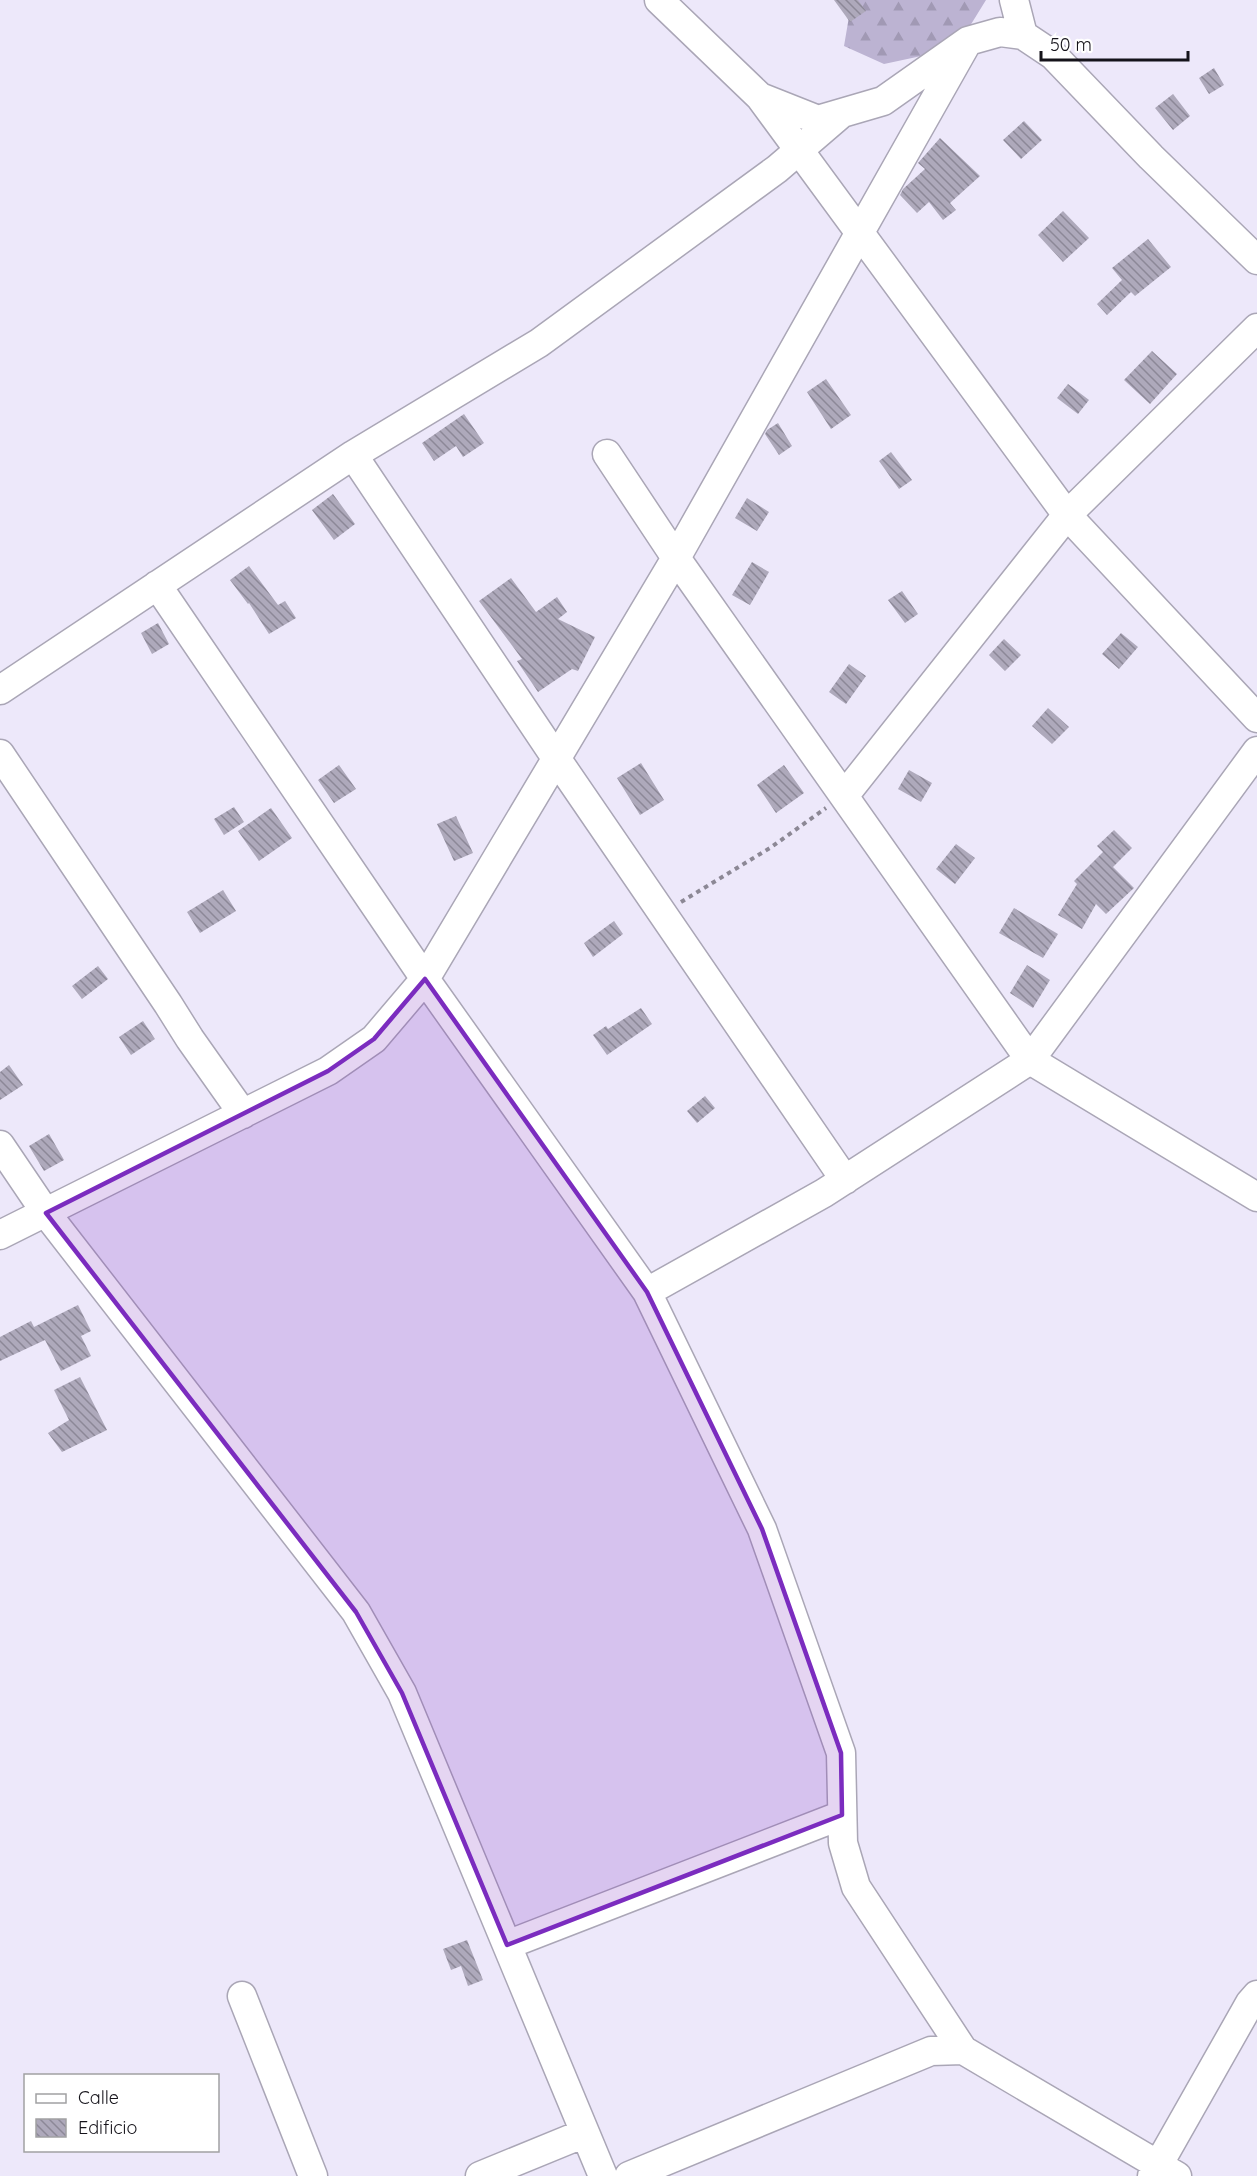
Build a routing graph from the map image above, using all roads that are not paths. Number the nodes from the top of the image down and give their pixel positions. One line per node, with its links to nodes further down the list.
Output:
1 (659, 0): 5 (street)
2 (1014, 0): 3 (street)
3 (1023, 35): 4 (street); 9 (street)
4 (968, 41): 6 (street); 8 (street)
5 (760, 97): 6 (street); 7 (street)
6 (841, 114): 7 (street)
7 (799, 150): 8 (street); 12 (street)
8 (860, 232): 13 (street); 14 (street)
9 (1257, 260)
10 (1257, 328): 13 (street)
11 (607, 454): 14 (street)
12 (353, 455): 15 (street); 20 (street)
13 (1067, 515): 17 (street); 21 (street)
14 (676, 558): 20 (street); 21 (street)
15 (157, 585): 16 (street); 22 (street)
16 (0, 690)
17 (1257, 718)
18 (1257, 751): 23 (street)
19 (0, 754): 24 (street)
20 (556, 758): 22 (street); 26 (street)
21 (844, 796): 23 (street)
22 (425, 979): 24 (street); 30 (street)
23 (1030, 1060): 26 (street); 27 (street)
24 (243, 1114): 28 (street)
25 (0, 1145): 28 (street)
26 (845, 1180): 30 (street)
27 (1257, 1197)
28 (46, 1213): 29 (street); 32 (street)
29 (0, 1235)
30 (647, 1292): 31 (street)
31 (843, 1815): 32 (street); 35 (street)
32 (507, 1945): 36 (street)
33 (1257, 1995): 37 (street)
34 (242, 1996): 38 (street)
35 (963, 2050): 37 (street); 41 (street)
36 (585, 2133): 39 (street); 40 (street)
37 (1162, 2172)
38 (313, 2176)
39 (480, 2176)
40 (603, 2176)
41 (629, 2176)

